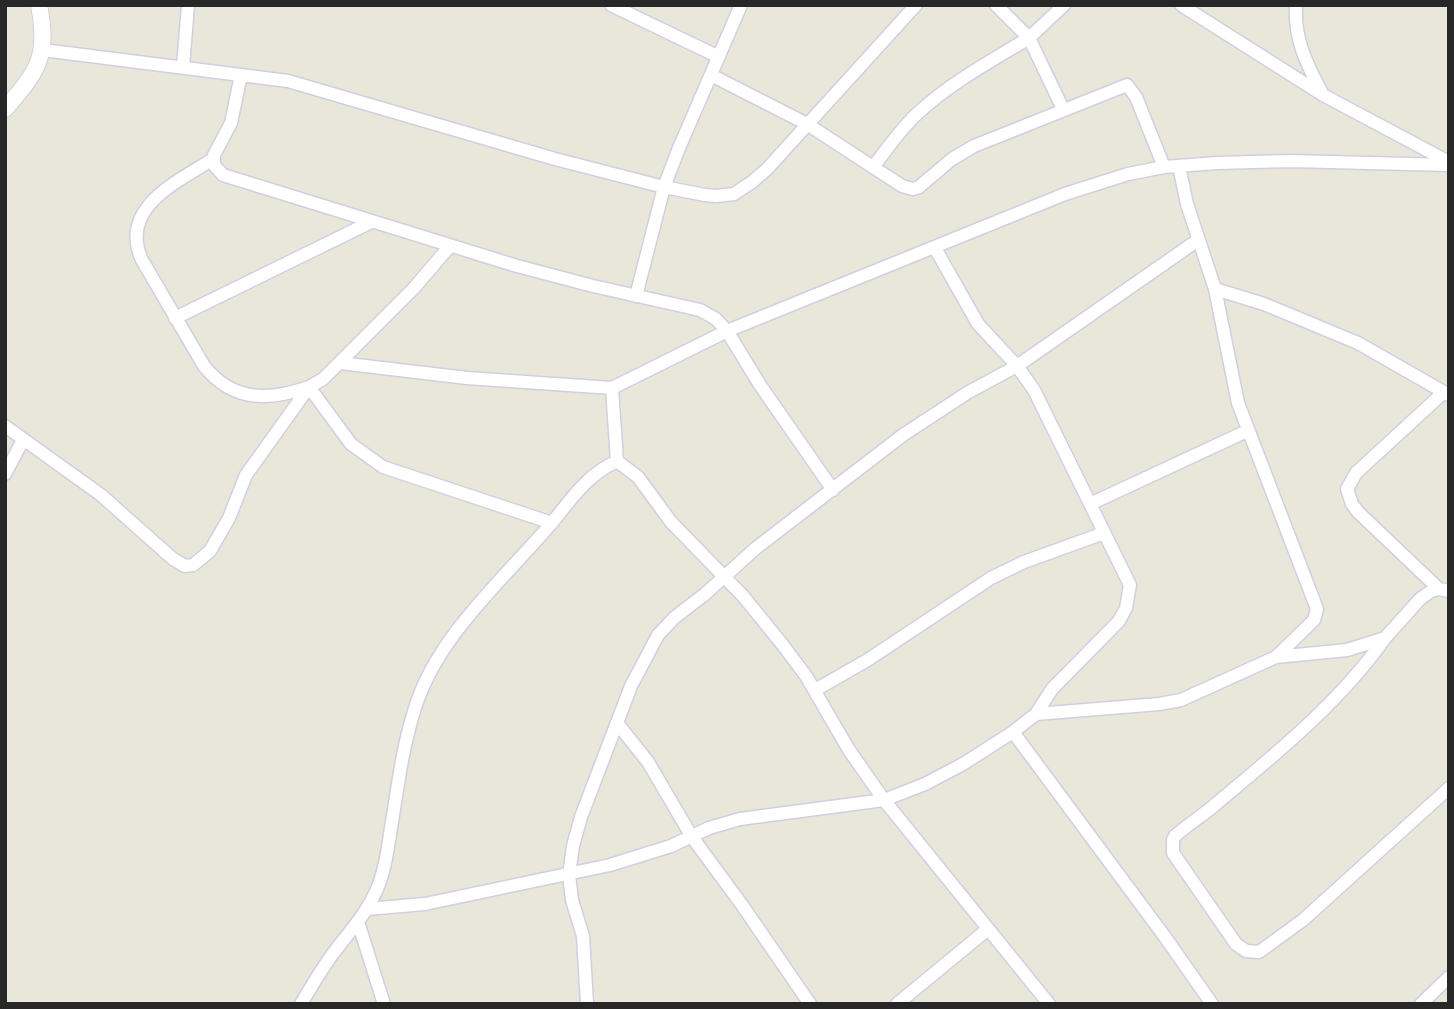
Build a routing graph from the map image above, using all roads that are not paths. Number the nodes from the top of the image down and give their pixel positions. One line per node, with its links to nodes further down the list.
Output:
1 (39, 5): 11 (street)
2 (188, 5): 13 (street)
3 (611, 5): 12 (street)
4 (741, 5): 12 (street)
5 (916, 5): 19 (street)
6 (996, 5): 10 (street)
7 (1064, 5): 10 (street)
8 (1181, 5): 16 (street)
9 (1293, 9): 16 (street)
10 (1029, 38): 18 (street); 23 (street)
11 (43, 50): 13 (street); 17 (street)
12 (719, 57): 15 (street)
13 (183, 67): 14 (street)
14 (241, 75): 20 (street); 25 (street)
15 (711, 75): 19 (street); 25 (street)
16 (1323, 95): 21 (street)
17 (5, 109)
18 (1062, 110): 23 (street); 24 (street)
19 (807, 124): 23 (street); 25 (street)
20 (214, 159): 26 (street); 32 (street)
21 (1449, 164): 22 (street)
22 (1179, 166): 24 (street); 27 (street)
23 (873, 167)
24 (1164, 167): 29 (street)
25 (664, 187): 31 (street)
26 (371, 222): 28 (street); 32 (street)
27 (1198, 240): 30 (street); 35 (street)
28 (449, 247): 31 (street); 34 (street)
29 (934, 248): 33 (street); 35 (street)
30 (1215, 289): 38 (street); 40 (street)
31 (636, 296): 33 (street)
32 (175, 318): 36 (street)
33 (727, 331): 37 (street); 44 (street)
34 (340, 363): 36 (street); 37 (street)
35 (1017, 366): 44 (street); 45 (street)
36 (309, 387): 41 (street); 46 (street)
37 (612, 388): 42 (street)
38 (1447, 394): 49 (street)
39 (5, 426): 41 (street)
40 (1247, 431): 45 (street); 51 (street)
41 (23, 440): 43 (street)
42 (617, 461): 46 (street); 48 (street)
43 (5, 474)
44 (833, 490): 48 (street)
45 (1090, 505): 47 (street)
46 (552, 523): 60 (street)
47 (1104, 533): 52 (street); 53 (street)
48 (725, 577): 52 (street); 54 (street)
49 (1444, 590): 50 (street)
50 (1385, 638): 51 (street); 56 (street)
51 (1276, 657): 53 (street)
52 (815, 690): 57 (street)
53 (1036, 714): 55 (street)
54 (617, 723): 58 (street); 59 (street)
55 (1013, 732): 57 (street); 70 (street)
56 (1449, 788)
57 (884, 800): 58 (street); 62 (street)
58 (692, 837): 59 (street); 67 (street)
59 (569, 875): 60 (street); 66 (street)
60 (367, 909): 61 (street)
61 (358, 922): 64 (street); 65 (street)
62 (988, 929): 68 (street); 69 (street)
63 (1449, 976): 71 (street)
64 (301, 1004)
65 (384, 1004)
66 (587, 1004)
67 (810, 1004)
68 (897, 1004)
69 (1049, 1004)
70 (1212, 1004)
71 (1421, 1004)

